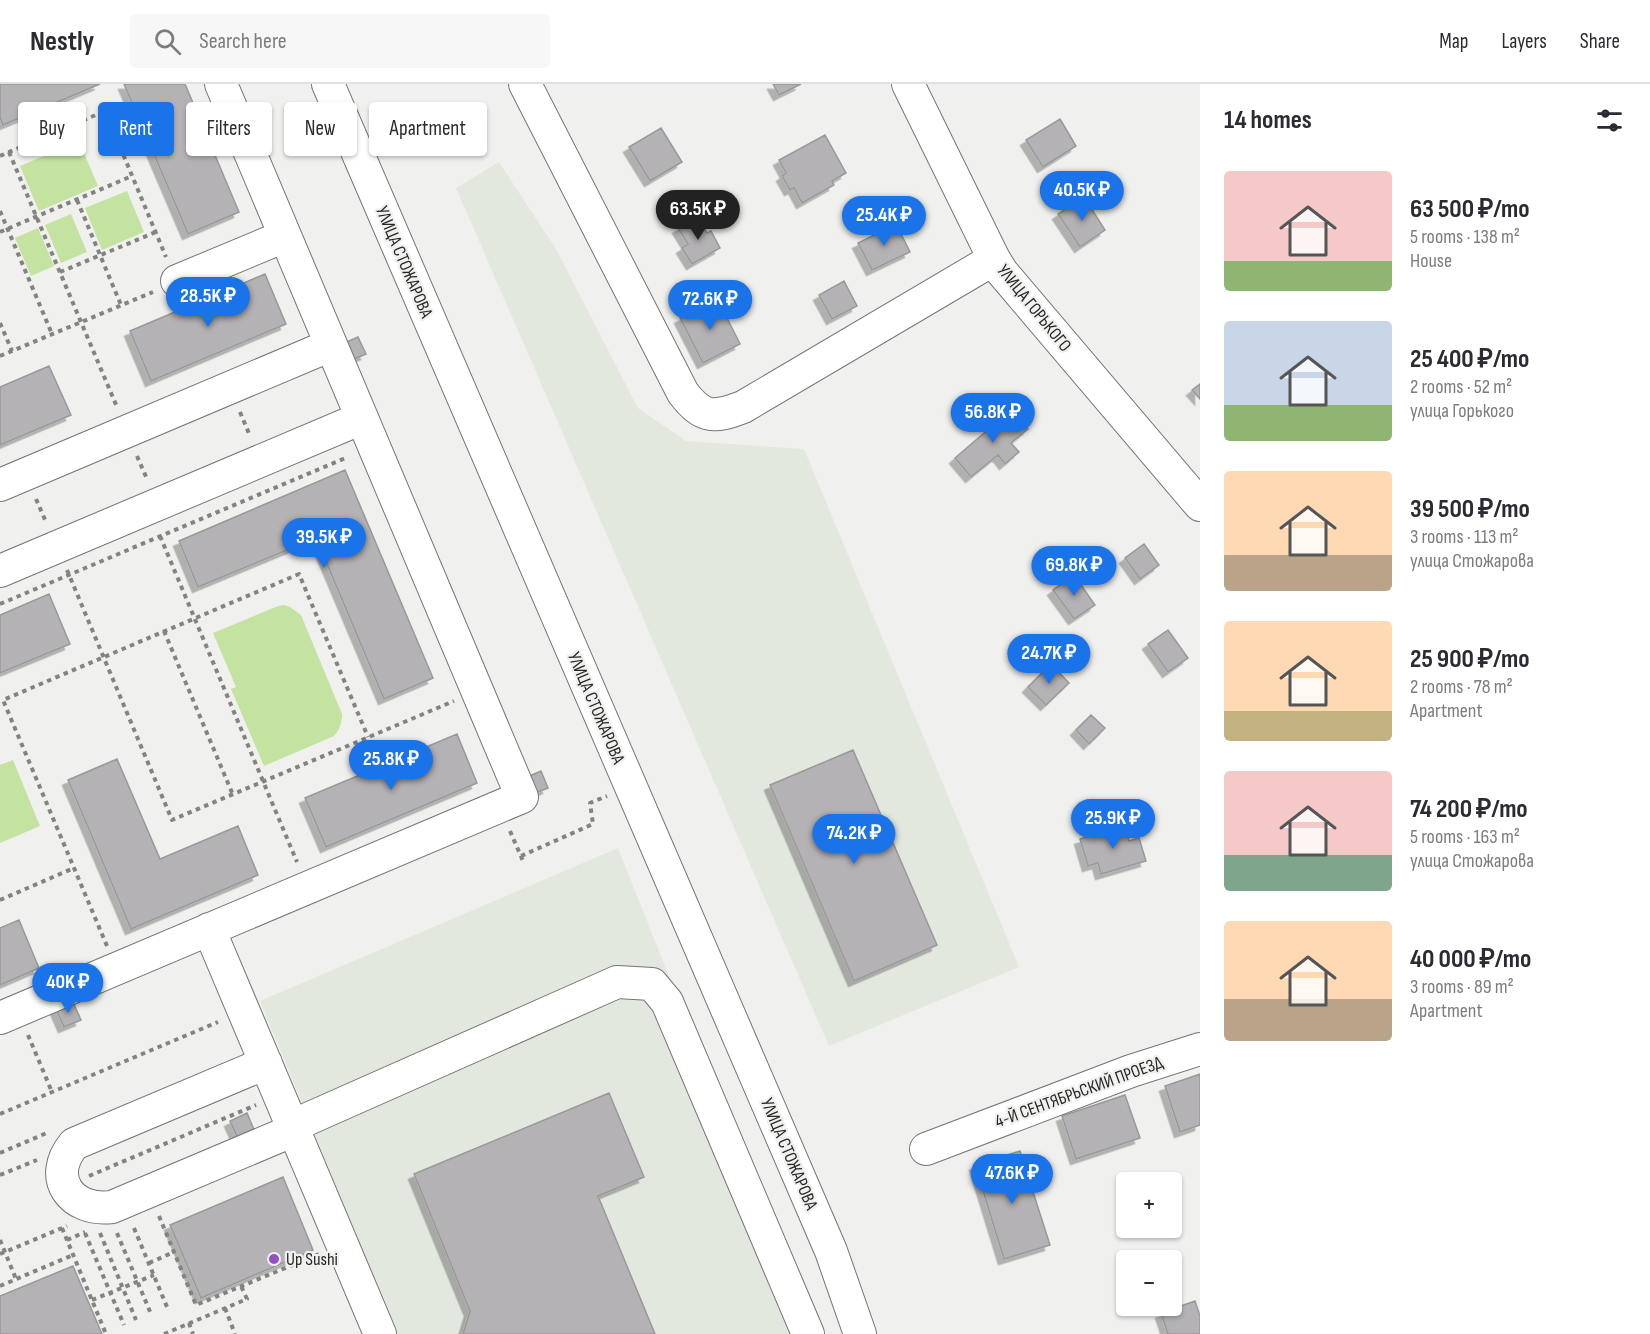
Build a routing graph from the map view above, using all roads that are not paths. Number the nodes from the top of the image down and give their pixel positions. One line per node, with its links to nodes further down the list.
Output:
1 (221, 84): 5 (street)
2 (328, 84): 21 (street, УЛИЦА СТОЖАРОВА)
3 (525, 84): 6 (street)
4 (908, 84): 6 (street, УЛИЦА ГОРЬКОГО)
5 (285, 236): 7 (street); 8 (street)
6 (994, 259): 11 (street, УЛИЦА ГОРЬКОГО)
7 (177, 282)
8 (331, 345): 9 (street); 10 (street)
9 (362, 418): 12 (street); 13 (street)
10 (0, 485)
11 (1200, 505)
12 (0, 571)
13 (209, 929): 14 (street); 16 (street)
14 (9, 1014)
15 (1200, 1049): 18 (street, 4-Й СЕНТЯБРЬСКИЙ ПРОЕЗД)
16 (266, 1064): 17 (street); 17 (street)
17 (293, 1128): 19 (street); 20 (street)
18 (926, 1149)
19 (380, 1334)
20 (808, 1334)
21 (860, 1334)

